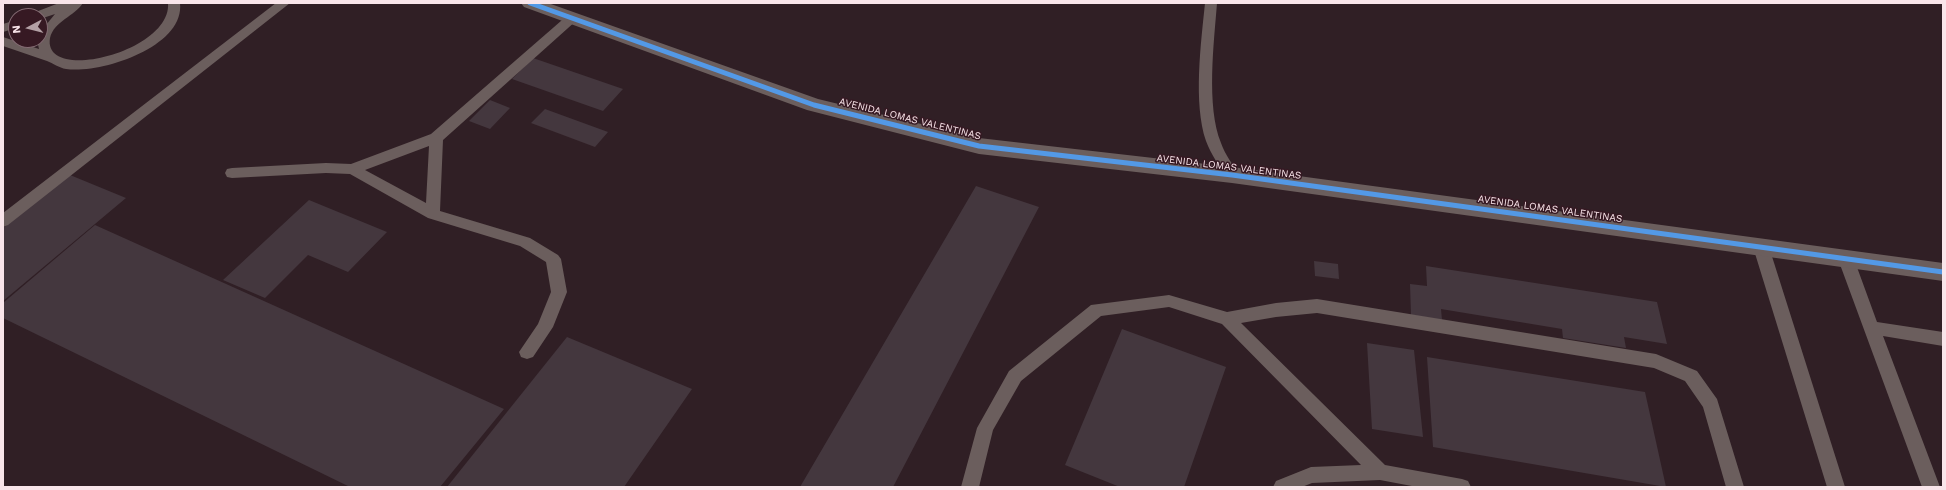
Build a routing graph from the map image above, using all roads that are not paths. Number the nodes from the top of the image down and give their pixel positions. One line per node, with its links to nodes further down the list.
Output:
1 (73, 3): 7 (lane)
2 (77, 3): 10 (lane)
3 (174, 3): 10 (lane)
4 (284, 3): 16 (lane)
5 (530, 3): 8 (street, AVENIDA LOMAS VALENTINAS)
6 (1211, 3): 14 (lane)
7 (48, 12)
8 (573, 17): 11 (lane); 14 (street, AVENIDA LOMAS VALENTINAS)
9 (3, 41): 10 (lane)
10 (52, 58)
11 (436, 138): 12 (lane); 15 (lane)
12 (352, 169): 13 (lane); 15 (lane)
13 (232, 173)
14 (1232, 175): 17 (street, AVENIDA LOMAS VALENTINAS)
15 (433, 214): 23 (lane)
16 (3, 221)
17 (1761, 247): 18 (street, AVENIDA LOMAS VALENTINAS); 29 (lane)
18 (1846, 259): 19 (street, AVENIDA LOMAS VALENTINAS); 21 (lane)
19 (1943, 272)
20 (1227, 319): 24 (lane); 25 (lane); 28 (lane)
21 (1872, 328): 22 (lane); 30 (lane)
22 (1943, 339)
23 (527, 352)
24 (1380, 472): 26 (lane); 27 (lane)
25 (970, 487)
26 (1282, 487)
27 (1462, 487)
28 (1736, 487)
29 (1836, 487)
30 (1931, 487)

